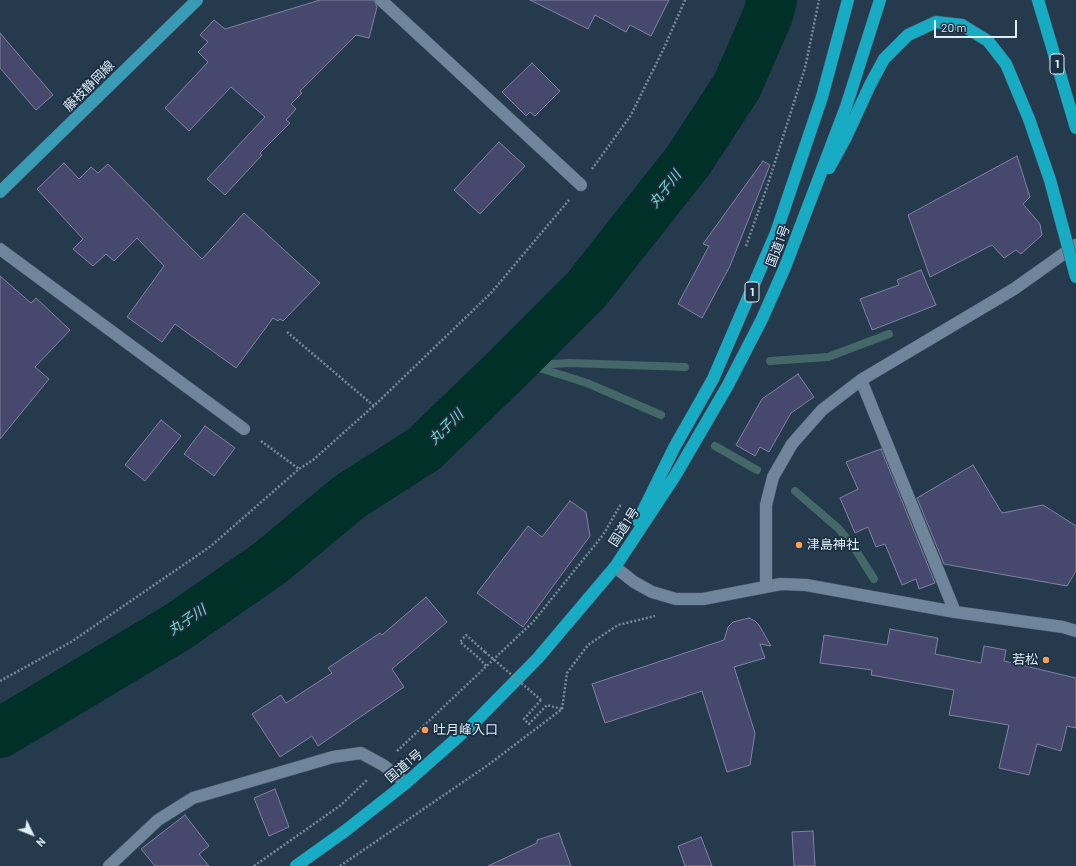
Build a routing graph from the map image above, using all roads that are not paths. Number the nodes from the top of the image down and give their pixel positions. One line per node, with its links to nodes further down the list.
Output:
1 (197, 0): 8 (main road, 藤枝静岡線)
2 (381, 0): 7 (street)
3 (848, 0): 15 (highway, 国道1号 / 1)
4 (880, 0): 9 (highway, 国道1号 / 1)
5 (1038, 0): 6 (highway, 1)
6 (1076, 128)
7 (581, 186)
8 (0, 192)
9 (810, 203): 12 (highway, bridge); 15 (highway, 国道1号 / 1)
10 (1076, 245): 13 (street)
11 (0, 249): 14 (street)
12 (1076, 277)
13 (861, 380): 16 (street); 17 (street)
14 (244, 429)
15 (615, 567): 16 (street); 19 (highway, 国道1号 / 1)
16 (766, 586): 17 (street)
17 (955, 612): 18 (street)
18 (1076, 631)
19 (406, 783): 20 (street); 21 (highway, 国道1号 / 1)
20 (110, 866)
21 (296, 866)

